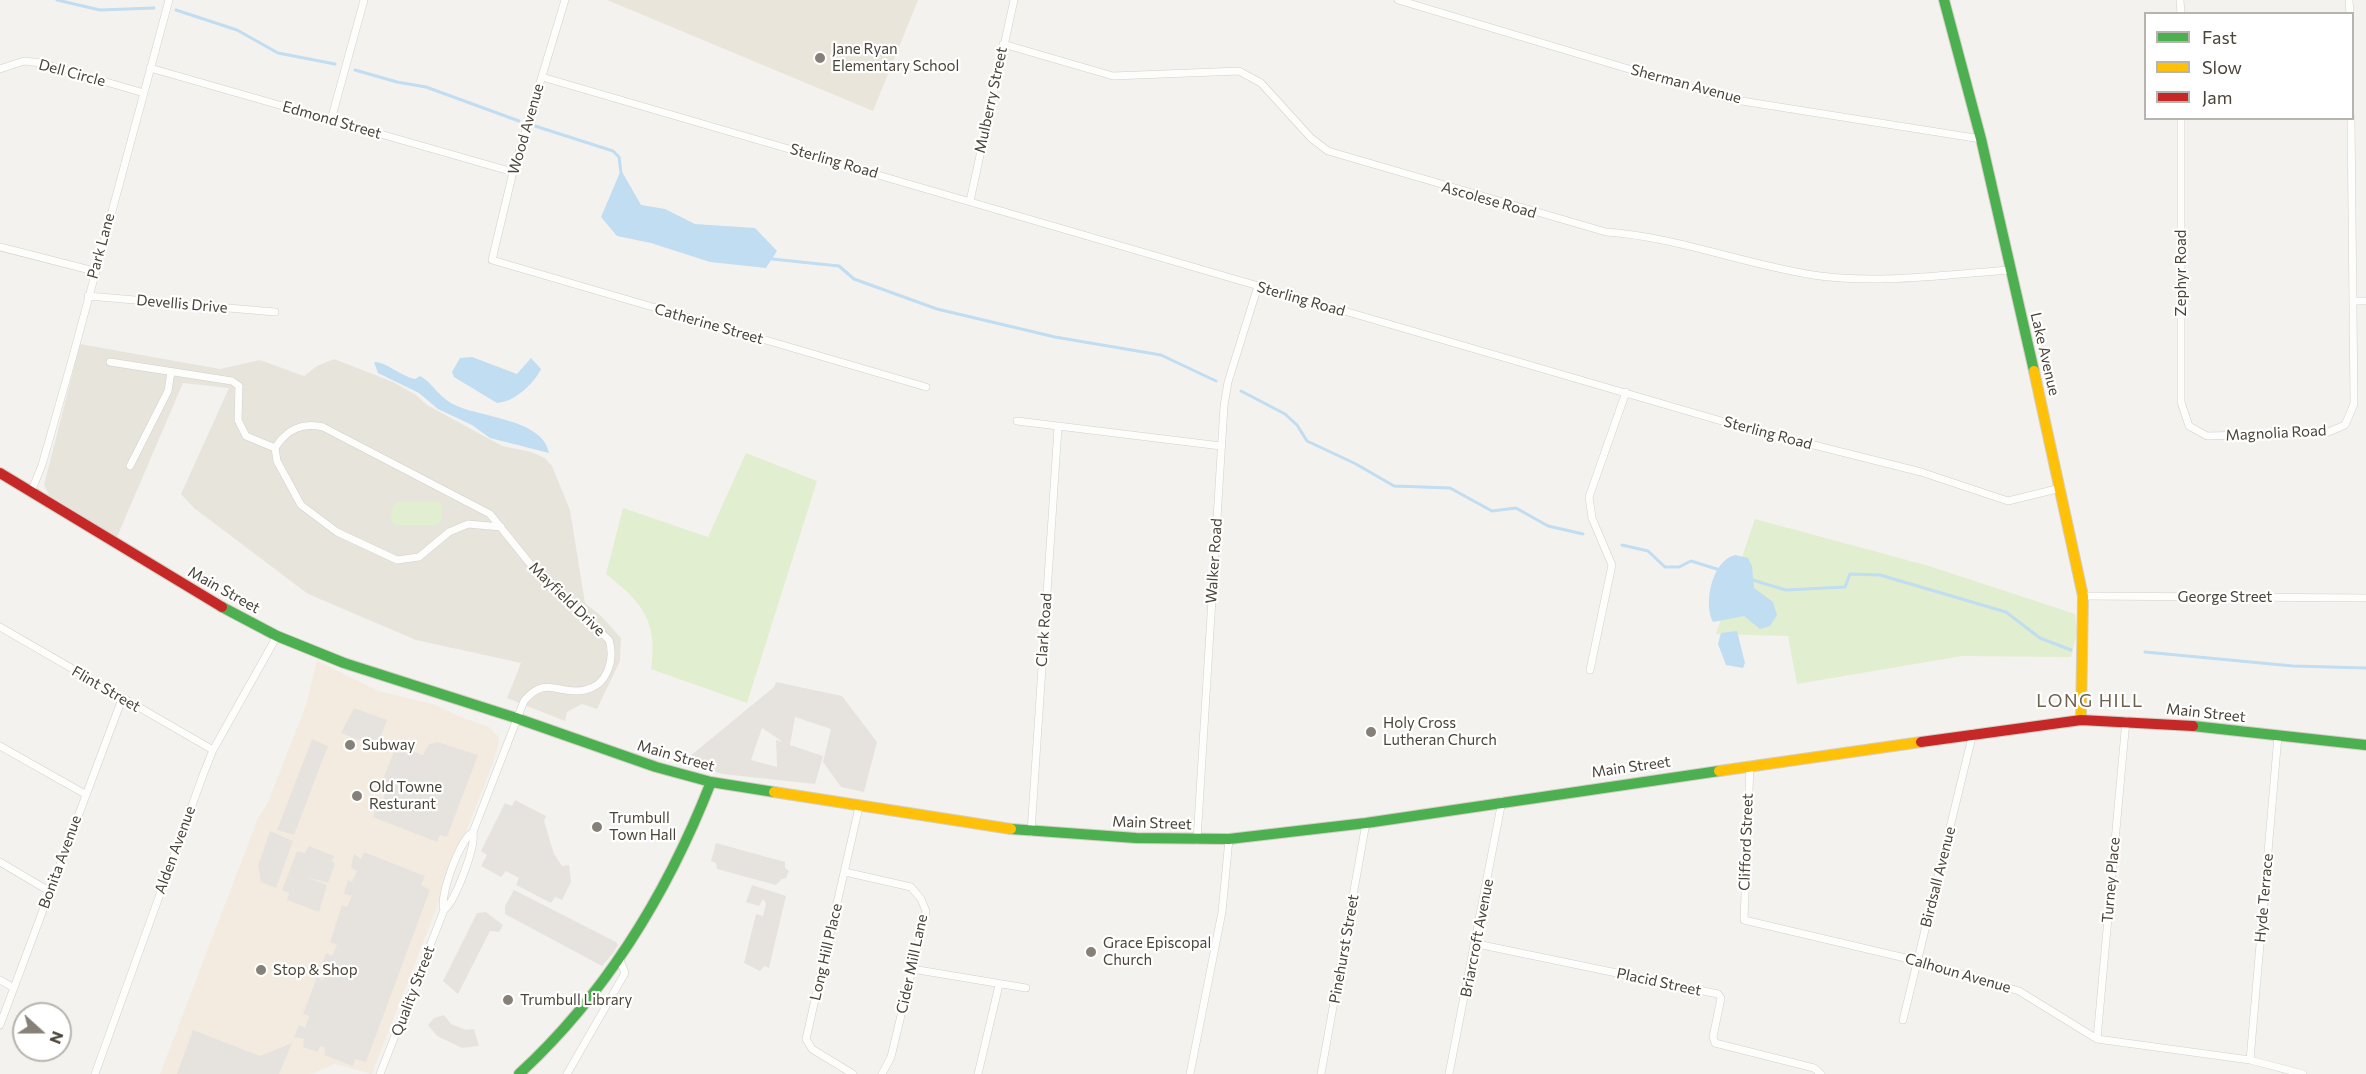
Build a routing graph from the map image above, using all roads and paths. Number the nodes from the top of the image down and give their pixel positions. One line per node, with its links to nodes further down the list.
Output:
1 (169, 0): 8 (street, Park Lane)
2 (364, 0): 12 (street)
3 (565, 0): 10 (street, Wood Avenue)
4 (1014, 0): 7 (street, Mulberry Street)
5 (1398, 0): 15 (street, Sherman Avenue)
6 (1944, 0): 15 (main road, Lake Avenue)
7 (1003, 44): 17 (street, Mulberry Street); 20 (street, Ascolese Road)
8 (150, 68): 11 (street, Park Lane); 12 (street, Edmond Street)
9 (0, 69): 11 (street, Dell Circle)
10 (542, 77): 16 (street, Wood Avenue); 17 (street, Sterling Road)
11 (144, 93): 21 (street, Park Lane)
12 (331, 120): 16 (street, Edmond Street)
13 (2181, 120): 32 (street, Zephyr Road)
14 (2351, 120): 24 (street, Magnolia Road)
15 (1981, 139): 20 (main road, Lake Avenue)
16 (513, 172): 19 (street, Wood Avenue)
17 (970, 201): 22 (street, Sterling Road)
18 (0, 246): 21 (street)
19 (492, 260): 29 (street, Catherine Street)
20 (2011, 270): 38 (main road, Lake Avenue)
21 (94, 271): 23 (street, Park Lane)
22 (1258, 286): 30 (street, Sterling Road); 34 (street, Walker Road)
23 (88, 296): 26 (street, Devellis Drive); 39 (street, Park Lane)
24 (2355, 301): 25 (street); 32 (street, Magnolia Road)
25 (2366, 301)
26 (275, 312)
27 (110, 362): 28 (street)
28 (171, 372): 35 (street); 36 (street)
29 (926, 387)
30 (1626, 392): 38 (street, Sterling Road); 45 (street)
31 (1017, 421): 33 (street)
32 (2189, 426)
33 (1058, 428): 34 (street); 62 (street, Clark Road)
34 (1221, 446): 64 (street, Walker Road)
35 (275, 448): 40 (street, Mayfield Drive); 40 (street)
36 (130, 466)
37 (0, 474): 39 (main road, Main Street)
38 (2061, 488): 41 (main road, Lake Avenue)
39 (31, 492): 44 (main road, Main Street)
40 (501, 526): 47 (street, Mayfield Drive)
41 (2083, 596): 42 (street, George Street); 48 (main road, Lake Avenue)
42 (2366, 598)
43 (0, 627): 46 (street, Flint Street)
44 (277, 636): 47 (main road, Main Street); 54 (street, Alden Avenue)
45 (1590, 670)
46 (122, 699): 54 (street, Flint Street); 57 (street, Bonita Avenue)
47 (516, 718): 56 (main road, Main Street); 61 (street, Quality Street)
48 (2081, 720): 49 (main road, Main Street); 50 (main road, Main Street)
49 (2126, 720): 51 (main road, Main Street); 82 (street, Turney Place)
50 (1973, 733): 55 (main road, Main Street); 74 (street, Birdsall Avenue)
51 (2278, 736): 52 (main road, Main Street); 83 (street, Hyde Terrace)
52 (2366, 745)
53 (0, 746): 57 (street)
54 (213, 750): 84 (street, Alden Avenue)
55 (1750, 765): 58 (main road, Main Street); 71 (street, Clifford Street)
56 (711, 782): 59 (main road, Main Street); 73 (main road)
57 (85, 794): 69 (street, Bonita Avenue)
58 (1502, 801): 60 (main road, Main Street); 72 (street, Briarcroft Avenue)
59 (859, 807): 62 (main road, Main Street); 67 (street, Long Hill Place)
60 (1366, 823): 63 (main road, Main Street); 92 (street, Pinehurst Street)
61 (473, 832): 66 (street, Quality Street); 68 (street, Quality Street)
62 (1031, 832): 64 (main road, Main Street)
63 (1228, 839): 64 (main road, Main Street); 91 (street)
64 (1197, 840)
65 (0, 862): 69 (street)
66 (452, 871): 68 (street); 70 (street, Quality Street)
67 (845, 872): 75 (street, Cider Mill Lane); 88 (street, Long Hill Place)
68 (462, 875): 70 (street, Quality Street)
69 (50, 891): 78 (street, Bonita Avenue)
70 (444, 910): 85 (street, Quality Street)
71 (1744, 920): 74 (street, Calhoun Avenue)
72 (1476, 944): 93 (street, Briarcroft Avenue); 94 (street, Placid Street)
73 (620, 960): 86 (main road); 87 (street)
74 (1918, 961): 80 (street, Birdsall Avenue); 82 (street, Calhoun Avenue)
75 (912, 969): 77 (street); 89 (street, Cider Mill Lane)
76 (0, 980): 78 (street)
77 (999, 985): 79 (street); 90 (street)
78 (14, 988): 81 (street, Bonita Avenue)
79 (1026, 988)
80 (1903, 1020)
81 (0, 1025)
82 (2097, 1039): 83 (street, Calhoun Avenue)
83 (2250, 1060): 95 (street, Calhoun Avenue)
84 (95, 1074)
85 (381, 1074)
86 (519, 1074)
87 (567, 1074)
88 (853, 1074)
89 (882, 1074)
90 (978, 1074)
91 (1190, 1074)
92 (1321, 1074)
93 (1449, 1074)
94 (1821, 1074)
95 (2303, 1074)

